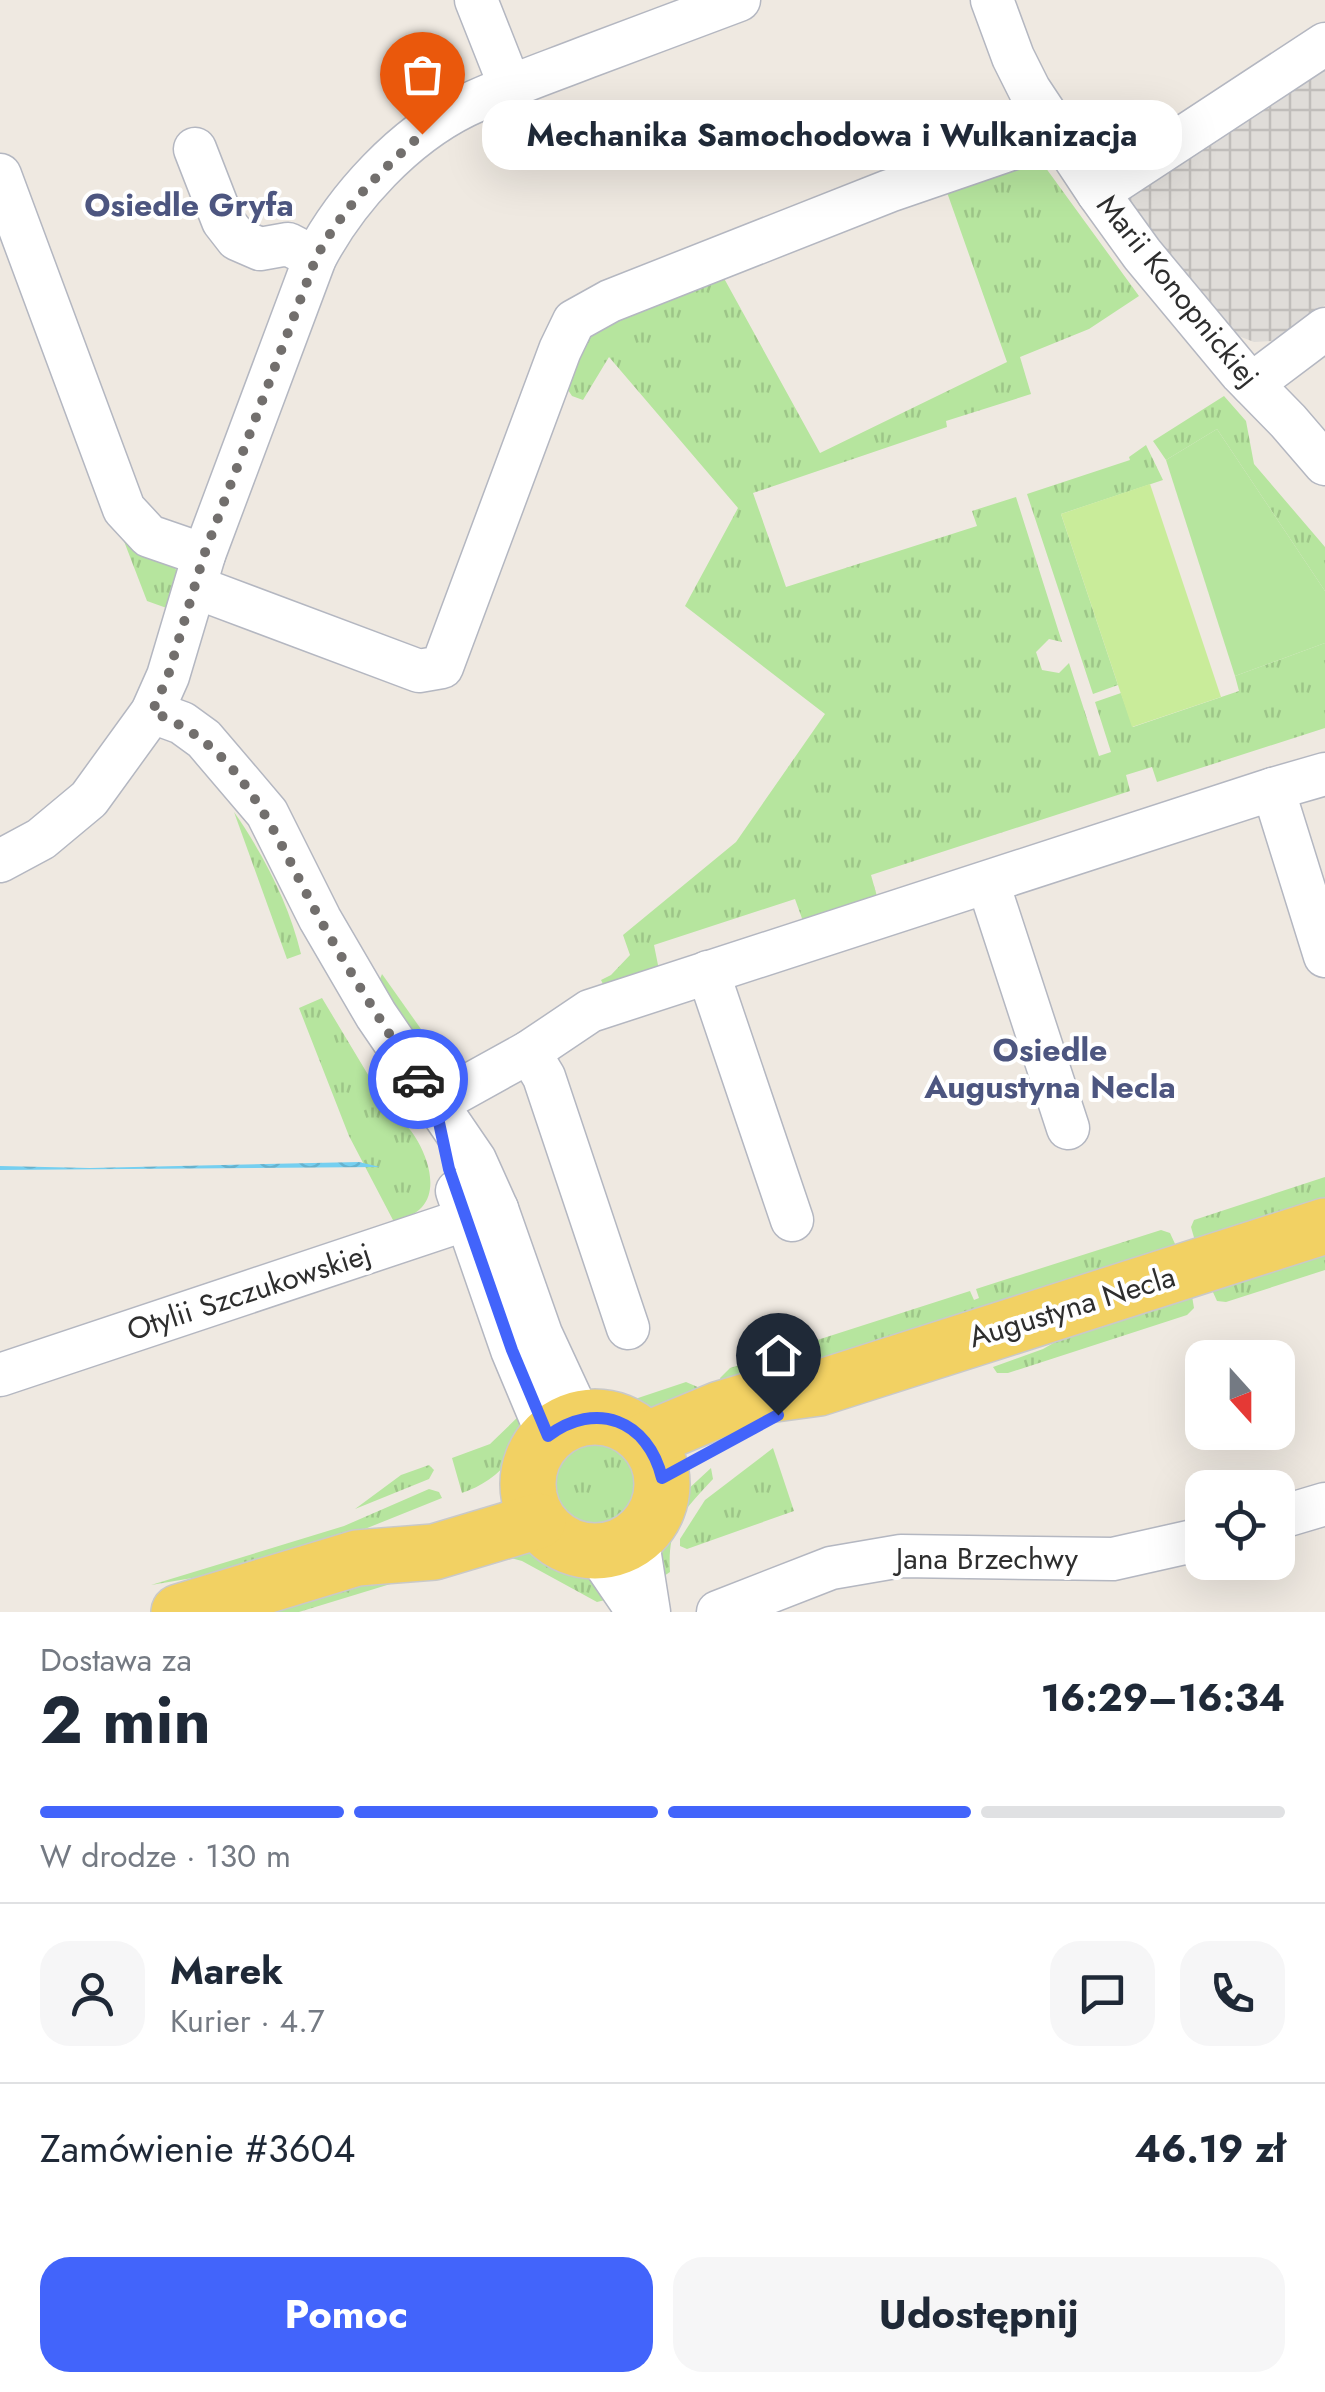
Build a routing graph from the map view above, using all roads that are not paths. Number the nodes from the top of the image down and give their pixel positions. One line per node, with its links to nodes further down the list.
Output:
1 (476, 0): 5 (street)
2 (739, 0): 5 (street)
3 (992, 0): 6 (street, Marii Konopnickiej)
4 (1325, 44): 9 (street)
5 (510, 86): 10 (street)
6 (1051, 126): 9 (street, Marii Konopnickiej); 14 (street)
7 (195, 149): 10 (street)
8 (0, 175): 14 (street)
9 (1098, 193): 12 (street, Marii Konopnickiej)
10 (316, 258): 14 (street)
11 (1325, 330): 12 (street)
12 (1252, 384): 13 (street, Marii Konopnickiej)
13 (1325, 464)
14 (200, 571): 15 (street)
15 (152, 712): 18 (street); 23 (street)
16 (1325, 774): 17 (street)
17 (1273, 790): 19 (street); 20 (street)
18 (0, 861)
19 (988, 883): 21 (street); 24 (street)
20 (1325, 956)
21 (708, 972): 22 (street); 26 (street)
22 (528, 1052): 23 (street); 28 (street)
23 (435, 1104): 25 (street)
24 (1068, 1128)
25 (482, 1214): 29 (street, Otylii Szczukowskiej); 31 (street)
26 (792, 1220)
27 (1325, 1226): 30 (main road, Augustyna Necla)
28 (628, 1328)
29 (0, 1375)
30 (654, 1459): 31 (main road); 34 (main road)
31 (549, 1464): 34 (main road); 36 (main road)
32 (1325, 1504): 33 (street)
33 (1295, 1513)
34 (617, 1544): 37 (street); 38 (street)
35 (1185, 1544): 39 (street, Jana Brzechwy)
36 (179, 1612)
37 (638, 1612)
38 (649, 1612)
39 (718, 1612)

